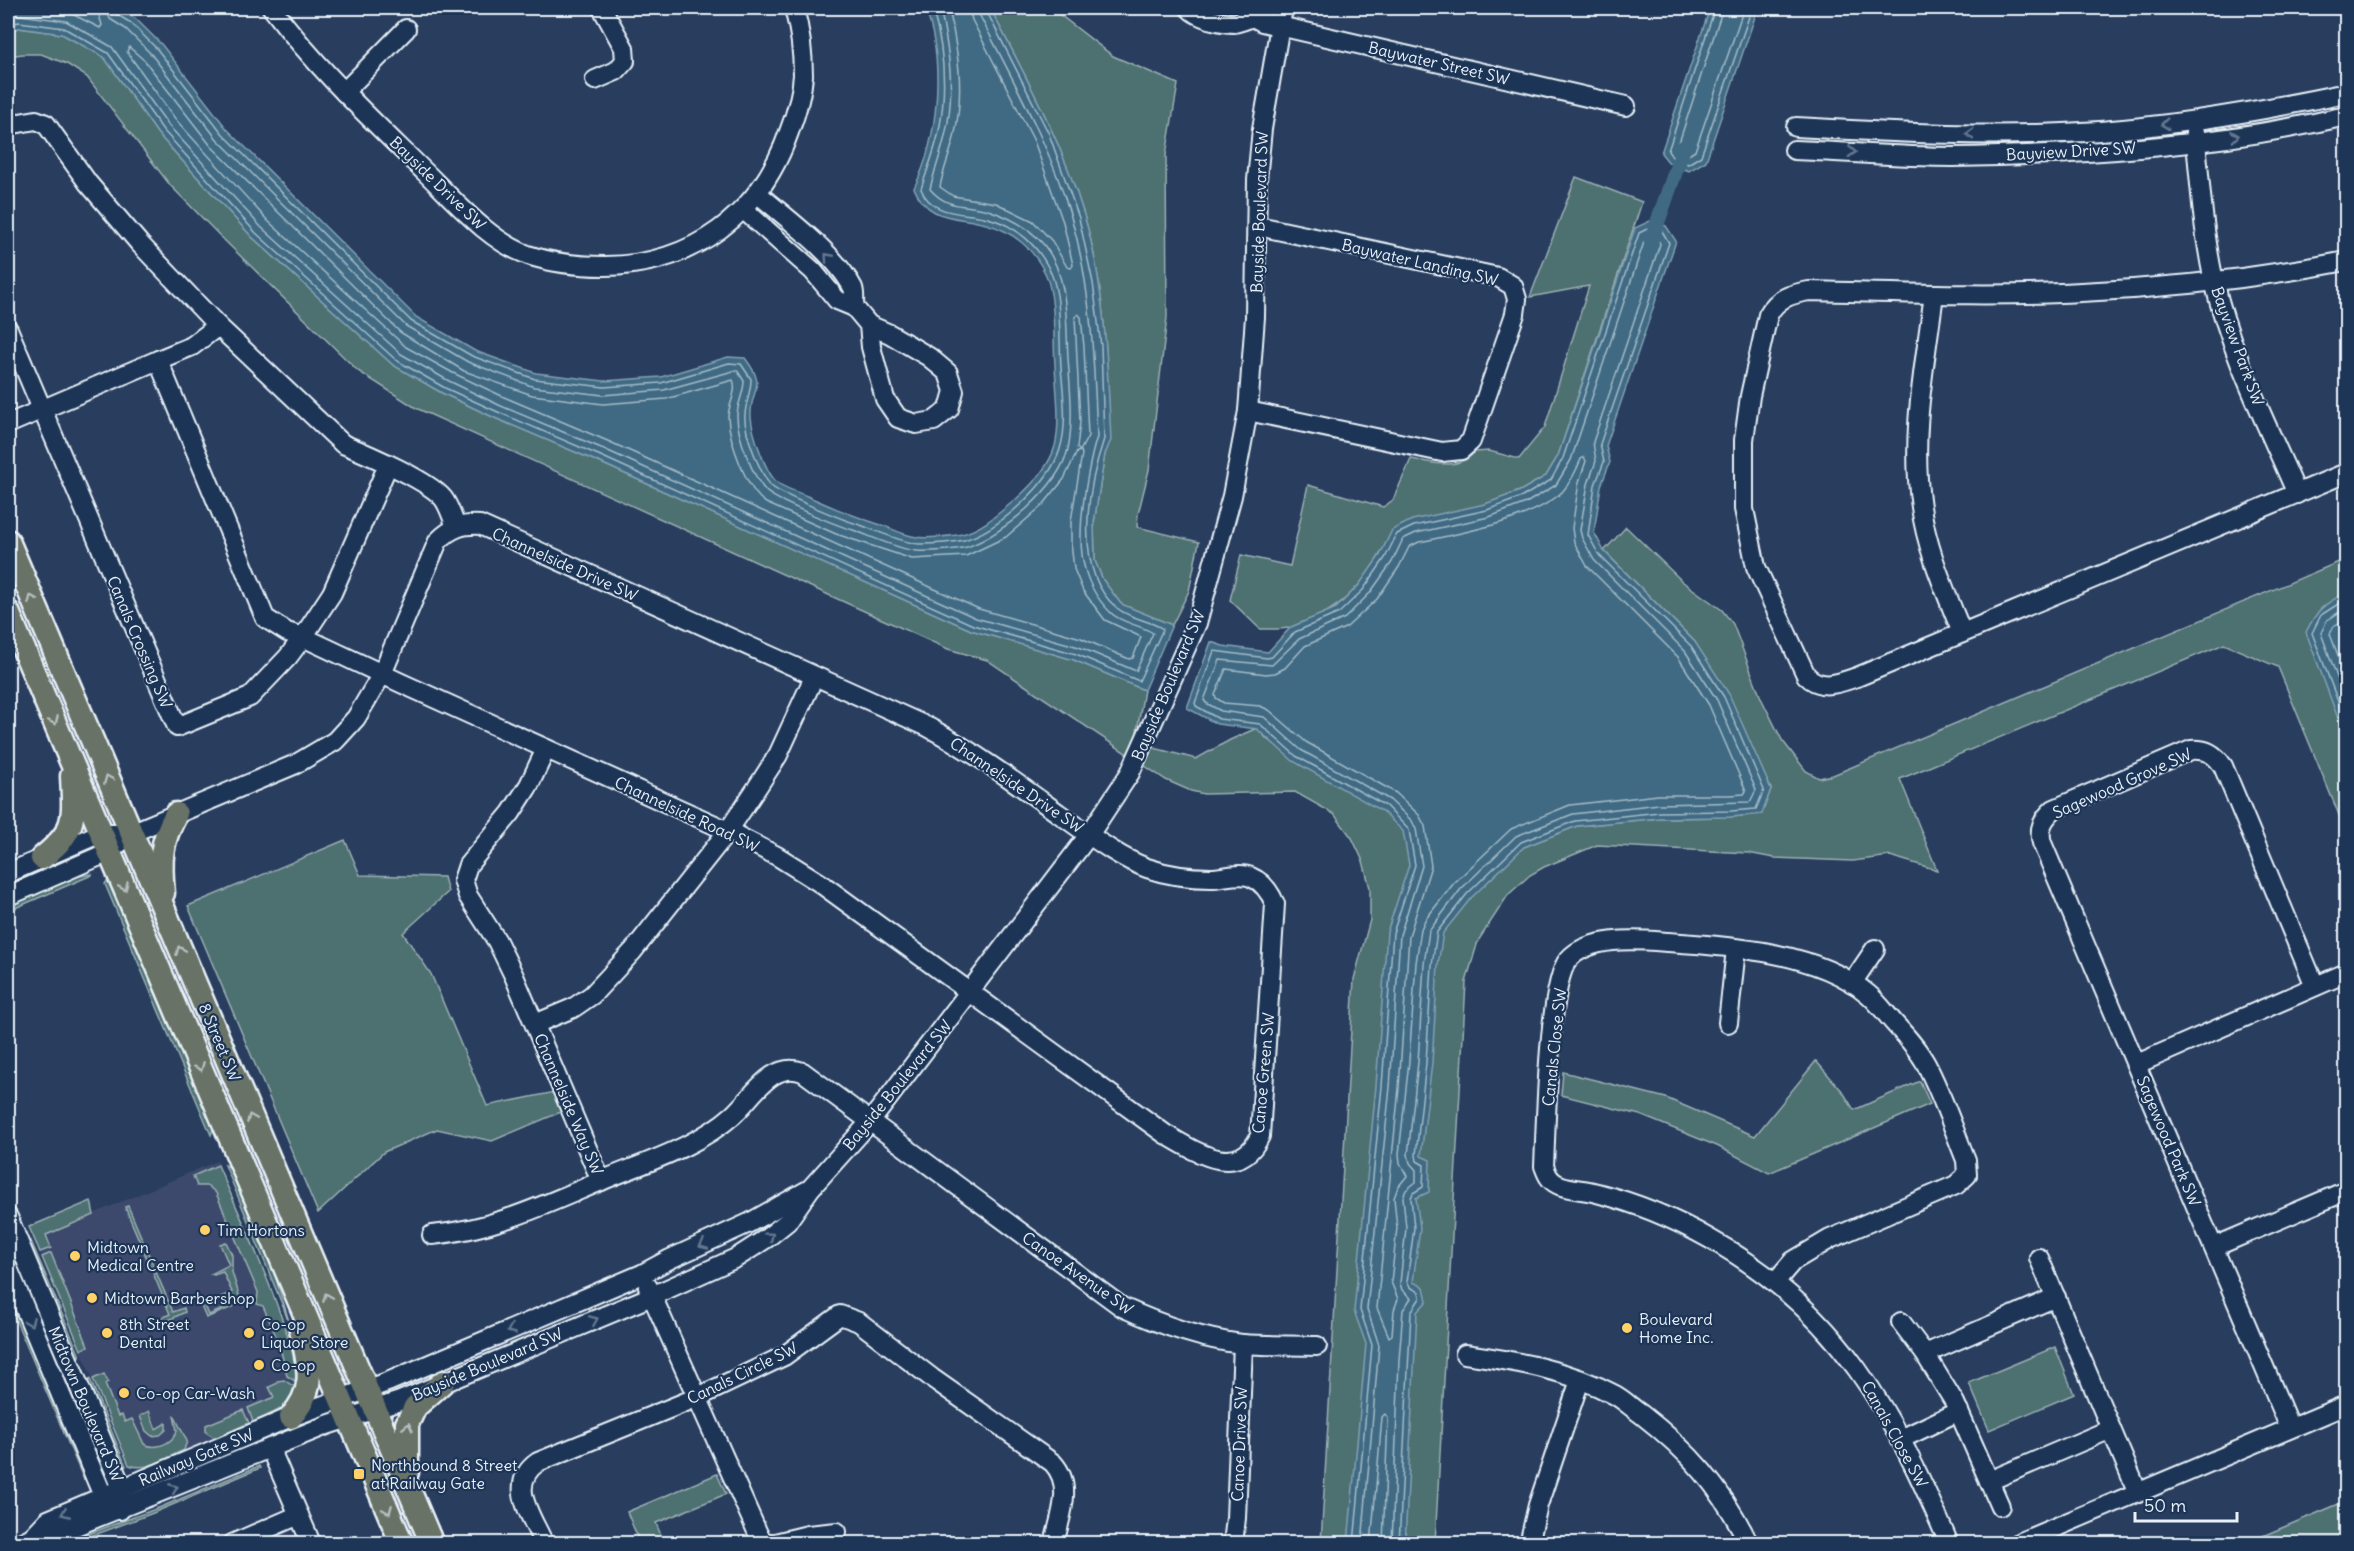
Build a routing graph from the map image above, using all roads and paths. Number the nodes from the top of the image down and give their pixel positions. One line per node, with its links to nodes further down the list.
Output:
1 (272, 8): 10 (street, Bayside Drive SW)
2 (602, 8): 9 (street)
3 (794, 8): 19 (street, Bayside Drive SW)
4 (1189, 8): 6 (street, Baywater Street SW)
5 (1283, 8): 7 (street, Bayside Boulevard SW)
6 (1249, 12): 7 (street, Baywater Street SW)
7 (1278, 26): 12 (street, Baywater Street SW); 21 (street, Bayside Boulevard SW)
8 (406, 29): 10 (street)
9 (595, 80)
10 (344, 92): 20 (street, Bayside Drive SW)
11 (2346, 93): 14 (street, Bayview Drive SW)
12 (1626, 106)
13 (2346, 116): 17 (street, Bayview Drive SW, one-way to 13)
14 (2193, 121): 16 (street, Bayview Drive SW, one-way to 16); 17 (street, Bayview Park SW)
15 (8, 125): 27 (street)
16 (1796, 127)
17 (2196, 142): 18 (street, Bayview Drive SW, one-way to 17); 23 (street, Bayview Park SW)
18 (1794, 150)
19 (757, 193): 20 (street, Bayside Drive SW); 25 (street, one-way to 19)
20 (744, 210): 25 (street)
21 (1258, 226): 31 (street, Bayside Boulevard SW); 31 (street, Baywater Landing SW)
22 (2346, 261): 23 (street)
23 (2214, 281): 24 (street); 35 (street, Bayview Park SW)
24 (1934, 294): 39 (street); 39 (street)
25 (854, 307): 26 (street)
26 (869, 325): 26 (street)
27 (218, 326): 29 (street); 33 (street)
28 (8, 329): 30 (street, Canals Crossing SW)
29 (158, 360): 30 (street); 40 (street)
30 (41, 410): 32 (street); 40 (street, Canals Crossing SW)
31 (1248, 411): 48 (street, Bayside Boulevard SW)
32 (8, 424)
33 (387, 465): 36 (street); 40 (street, Canals Crossing SW)
34 (2346, 473): 35 (street)
35 (2297, 494): 39 (street)
36 (456, 527): 41 (street); 42 (street, Channelside Drive SW)
37 (8, 541): 47 (main road, 8 Street SW, one-way to 37)
38 (8, 612): 43 (main road, 8 Street SW, one-way to 43)
39 (1962, 633)
40 (303, 637): 41 (street)
41 (382, 674): 44 (street, Channelside Road SW); 45 (street)
42 (814, 677): 46 (street); 48 (street, Channelside Drive SW)
43 (65, 748): 49 (main road, 8 Street SW); 50 (main road)
44 (546, 749): 46 (street, Channelside Road SW); 61 (street, Channelside Way SW)
45 (176, 814): 47 (street); 53 (main road)
46 (728, 831): 59 (street, Channelside Road SW); 61 (street)
47 (130, 833): 49 (street); 53 (main road, 8 Street SW)
48 (1089, 835): 59 (street, Bayside Boulevard SW); 59 (street, Canoe Green SW)
49 (105, 843): 50 (street); 52 (street); 74 (main road, 8 Street SW, one-way to 74)
50 (42, 858): 51 (street)
51 (8, 873)
52 (8, 896)
53 (166, 915): 85 (main road, 8 Street SW, one-way to 53)
54 (1736, 949): 57 (street, Canals Close SW); 60 (street); 73 (street, Canals Close SW)
55 (1875, 949): 57 (street)
56 (2346, 973): 58 (street, Sagewood Park SW)
57 (1852, 983): 73 (street, Canals Close SW)
58 (2315, 986): 62 (street, Sagewood Park SW); 62 (street, Sagewood Grove SW)
59 (971, 992): 63 (street, Bayside Boulevard SW)
60 (1728, 1023)
61 (535, 1024): 64 (street, Channelside Way SW)
62 (2137, 1064): 69 (street, Sagewood Park SW)
63 (870, 1122): 64 (street, Channelside Way SW); 65 (street, Bayside Boulevard SW); 78 (street, Canoe Avenue SW)
64 (601, 1181): 68 (street)
65 (810, 1189): 72 (street, Bayside Boulevard SW, one-way to 72); 75 (street, Bayside Boulevard SW, one-way to 65)
66 (2346, 1191): 69 (street)
67 (9, 1224): 96 (street, Midtown Boulevard SW)
68 (432, 1235)
69 (2214, 1247): 90 (street, Sagewood Park SW)
70 (2039, 1258): 76 (street)
71 (8, 1268): 98 (street, Midtown Boulevard SW, one-way to 98)
72 (642, 1274): 75 (street); 85 (street, Bayside Boulevard SW, one-way to 85)
73 (1775, 1282): 92 (street, Canals Close SW)
74 (293, 1286): 87 (main road, 8 Street SW); 89 (main road)
75 (651, 1296): 83 (street, Bayside Boulevard SW, one-way to 75); 84 (street)
76 (2056, 1297): 81 (street); 91 (street)
77 (1901, 1322): 81 (street)
78 (1243, 1344): 79 (street, Canoe Avenue SW); 110 (street, Canoe Drive SW)
79 (1317, 1346)
80 (1465, 1354): 82 (street)
81 (1925, 1354): 88 (street)
82 (1580, 1380): 111 (street); 112 (street)
83 (443, 1382): 85 (street, Bayside Boulevard SW); 95 (main road, one-way to 83)
84 (698, 1397): 102 (street); 108 (street, Canals Circle SW); 109 (street, Canals Circle SW)
85 (371, 1399): 87 (street, Railway Gate SW); 95 (main road, 8 Street SW)
86 (2346, 1405): 90 (street)
87 (345, 1408): 89 (street, Railway Gate SW); 93 (street, Railway Gate SW); 106 (main road, 8 Street SW, one-way to 106)
88 (1959, 1411): 92 (street); 94 (street)
89 (291, 1417): 96 (street, Railway Gate SW)
90 (2290, 1428): 97 (street)
91 (2111, 1429): 94 (street); 97 (street)
92 (1901, 1439): 113 (street, Canals Close SW)
93 (270, 1448): 100 (street, Railway Gate SW, one-way to 93); 101 (street)
94 (1989, 1481): 99 (street)
95 (408, 1485): 107 (main road, 8 Street SW)
96 (122, 1488): 98 (street, Railway Gate SW); 100 (street, Midtown Boulevard SW)
97 (2138, 1493): 114 (street)
98 (104, 1496): 100 (street, Midtown Boulevard SW); 103 (street, Railway Gate SW, one-way to 103)
99 (2000, 1506)
100 (120, 1510): 103 (street, Railway Gate SW)
101 (298, 1515): 104 (street); 105 (street)
102 (837, 1532)
103 (28, 1541)
104 (311, 1543)
105 (232, 1544)
106 (402, 1544)
107 (432, 1544)
108 (544, 1544)
109 (1054, 1544)
110 (1233, 1544)
111 (1529, 1544)
112 (1749, 1544)
113 (1949, 1544)
114 (2016, 1544)

